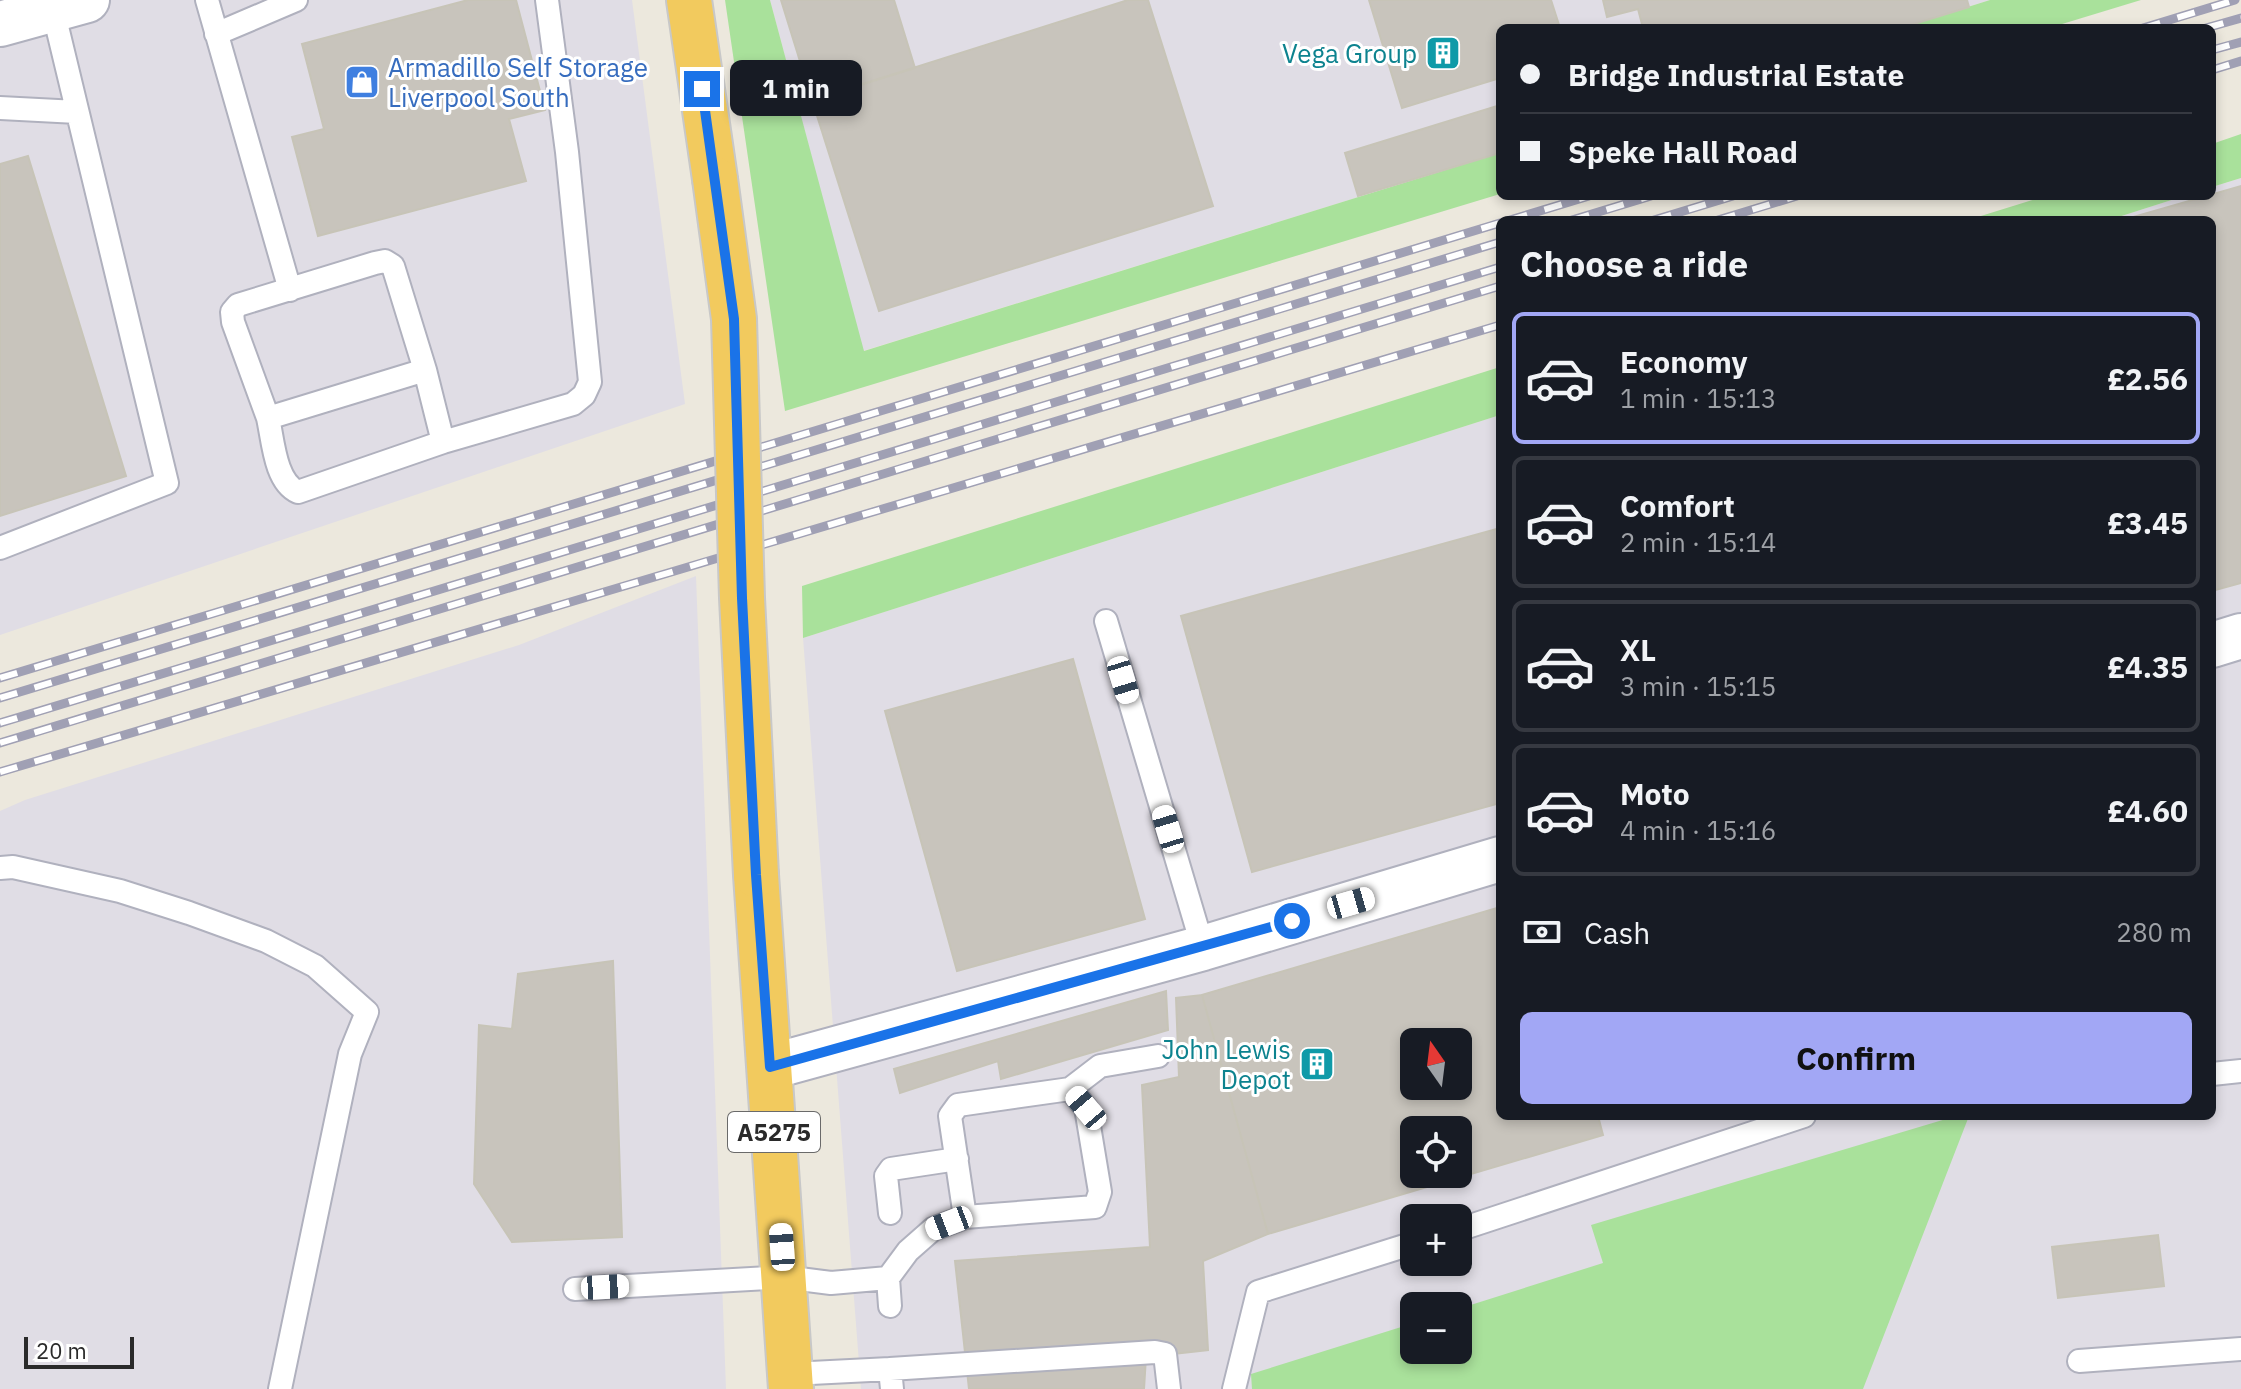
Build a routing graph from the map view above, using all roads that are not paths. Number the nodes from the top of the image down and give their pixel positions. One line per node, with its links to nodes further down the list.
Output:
1 (207, 0): 7 (lane)
2 (296, 0): 7 (lane)
3 (547, 0): 13 (lane)
4 (689, 0): 22 (highway, A5275, bridge)
5 (70, 5): 6 (street); 9 (lane)
6 (0, 24)
7 (216, 34): 10 (lane)
8 (0, 108): 9 (lane)
9 (77, 112): 14 (lane)
10 (290, 290): 11 (lane); 12 (lane)
11 (425, 370): 12 (lane); 13 (lane)
12 (268, 418): 13 (lane)
13 (443, 442)
14 (0, 548)
15 (1106, 621): 20 (lane)
16 (2241, 636): 17 (street)
17 (2216, 644)
18 (1496, 860): 20 (street)
19 (0, 868): 40 (lane)
20 (1203, 948): 22 (street)
21 (1158, 1056): 25 (lane)
22 (770, 1067): 32 (highway, A5275)
23 (2241, 1071): 24 (lane)
24 (2216, 1074)
25 (1070, 1089): 27 (lane); 29 (lane)
26 (1792, 1120): 30 (lane)
27 (957, 1159): 28 (lane); 29 (lane)
28 (890, 1213)
29 (965, 1217): 33 (lane)
30 (1472, 1225)
31 (1400, 1247): 42 (lane)
32 (784, 1277): 33 (lane); 34 (lane); 39 (highway, A5275)
33 (888, 1278): 35 (lane)
34 (575, 1289)
35 (890, 1306)
36 (2241, 1349): 37 (lane)
37 (2079, 1361)
38 (891, 1379): 39 (lane); 41 (lane)
39 (791, 1382)
40 (280, 1389)
41 (1169, 1389)
42 (1234, 1389)

